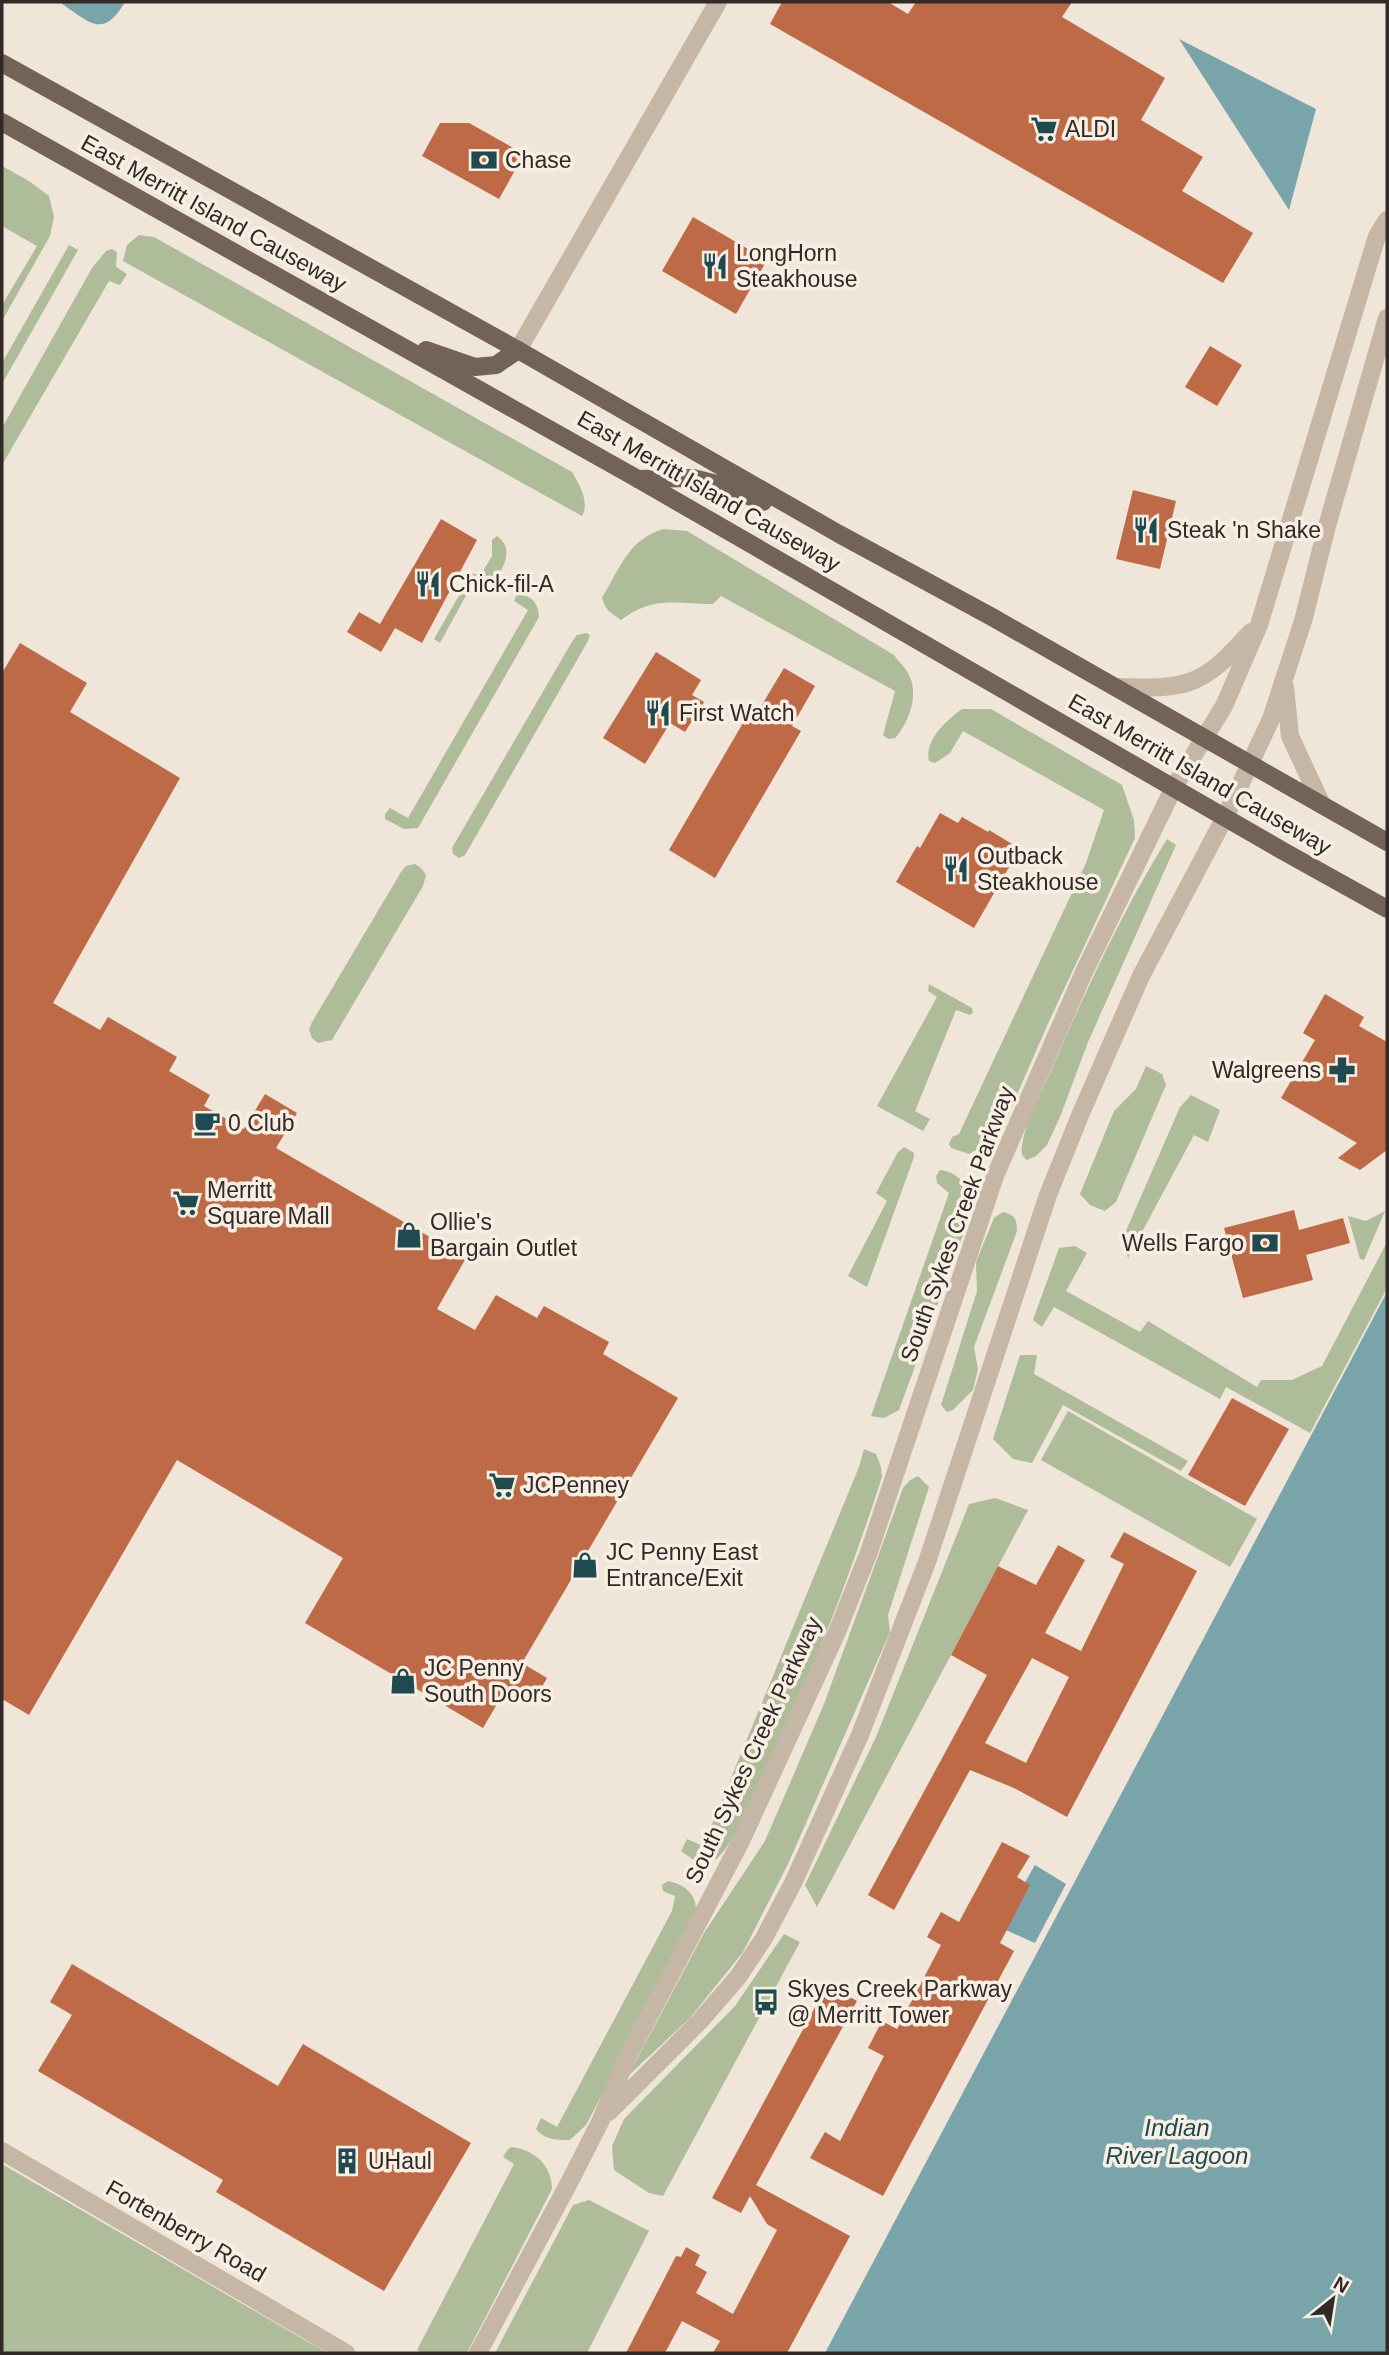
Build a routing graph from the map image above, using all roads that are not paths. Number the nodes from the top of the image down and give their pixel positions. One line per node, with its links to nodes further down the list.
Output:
1 (718, 2): 7 (street)
2 (2, 63): 7 (main road, East Merritt Island Causeway)
3 (2, 122): 6 (main road, East Merritt Island Causeway)
4 (1387, 220): 10 (street, South Sykes Creek Parkway)
5 (1387, 318): 11 (street, South Sykes Creek Parkway)
6 (377, 332): 7 (main road); 8 (main road, East Merritt Island Causeway)
7 (518, 351): 9 (main road, East Merritt Island Causeway)
8 (638, 479): 9 (main road); 15 (main road, East Merritt Island Causeway)
9 (839, 534): 12 (main road, East Merritt Island Causeway)
10 (1259, 625): 12 (street); 13 (street, South Sykes Creek Parkway)
11 (1285, 680): 14 (street, South Sykes Creek Parkway); 16 (street)
12 (1115, 687): 13 (main road, East Merritt Island Causeway)
13 (1204, 738): 14 (main road, East Merritt Island Causeway); 15 (street, South Sykes Creek Parkway)
14 (1249, 764): 16 (main road, East Merritt Island Causeway); 17 (street, South Sykes Creek Parkway)
15 (1174, 787): 17 (main road, East Merritt Island Causeway); 20 (street, South Sykes Creek Parkway)
16 (1322, 805): 18 (main road, East Merritt Island Causeway)
17 (1225, 817): 19 (main road, East Merritt Island Causeway); 20 (street, South Sykes Creek Parkway)
18 (1387, 842)
19 (1387, 909)
20 (600, 2122): 23 (street, South Sykes Creek Parkway)
21 (2, 2151): 22 (street, Fortenberry Road)
22 (346, 2353)
23 (478, 2353)

